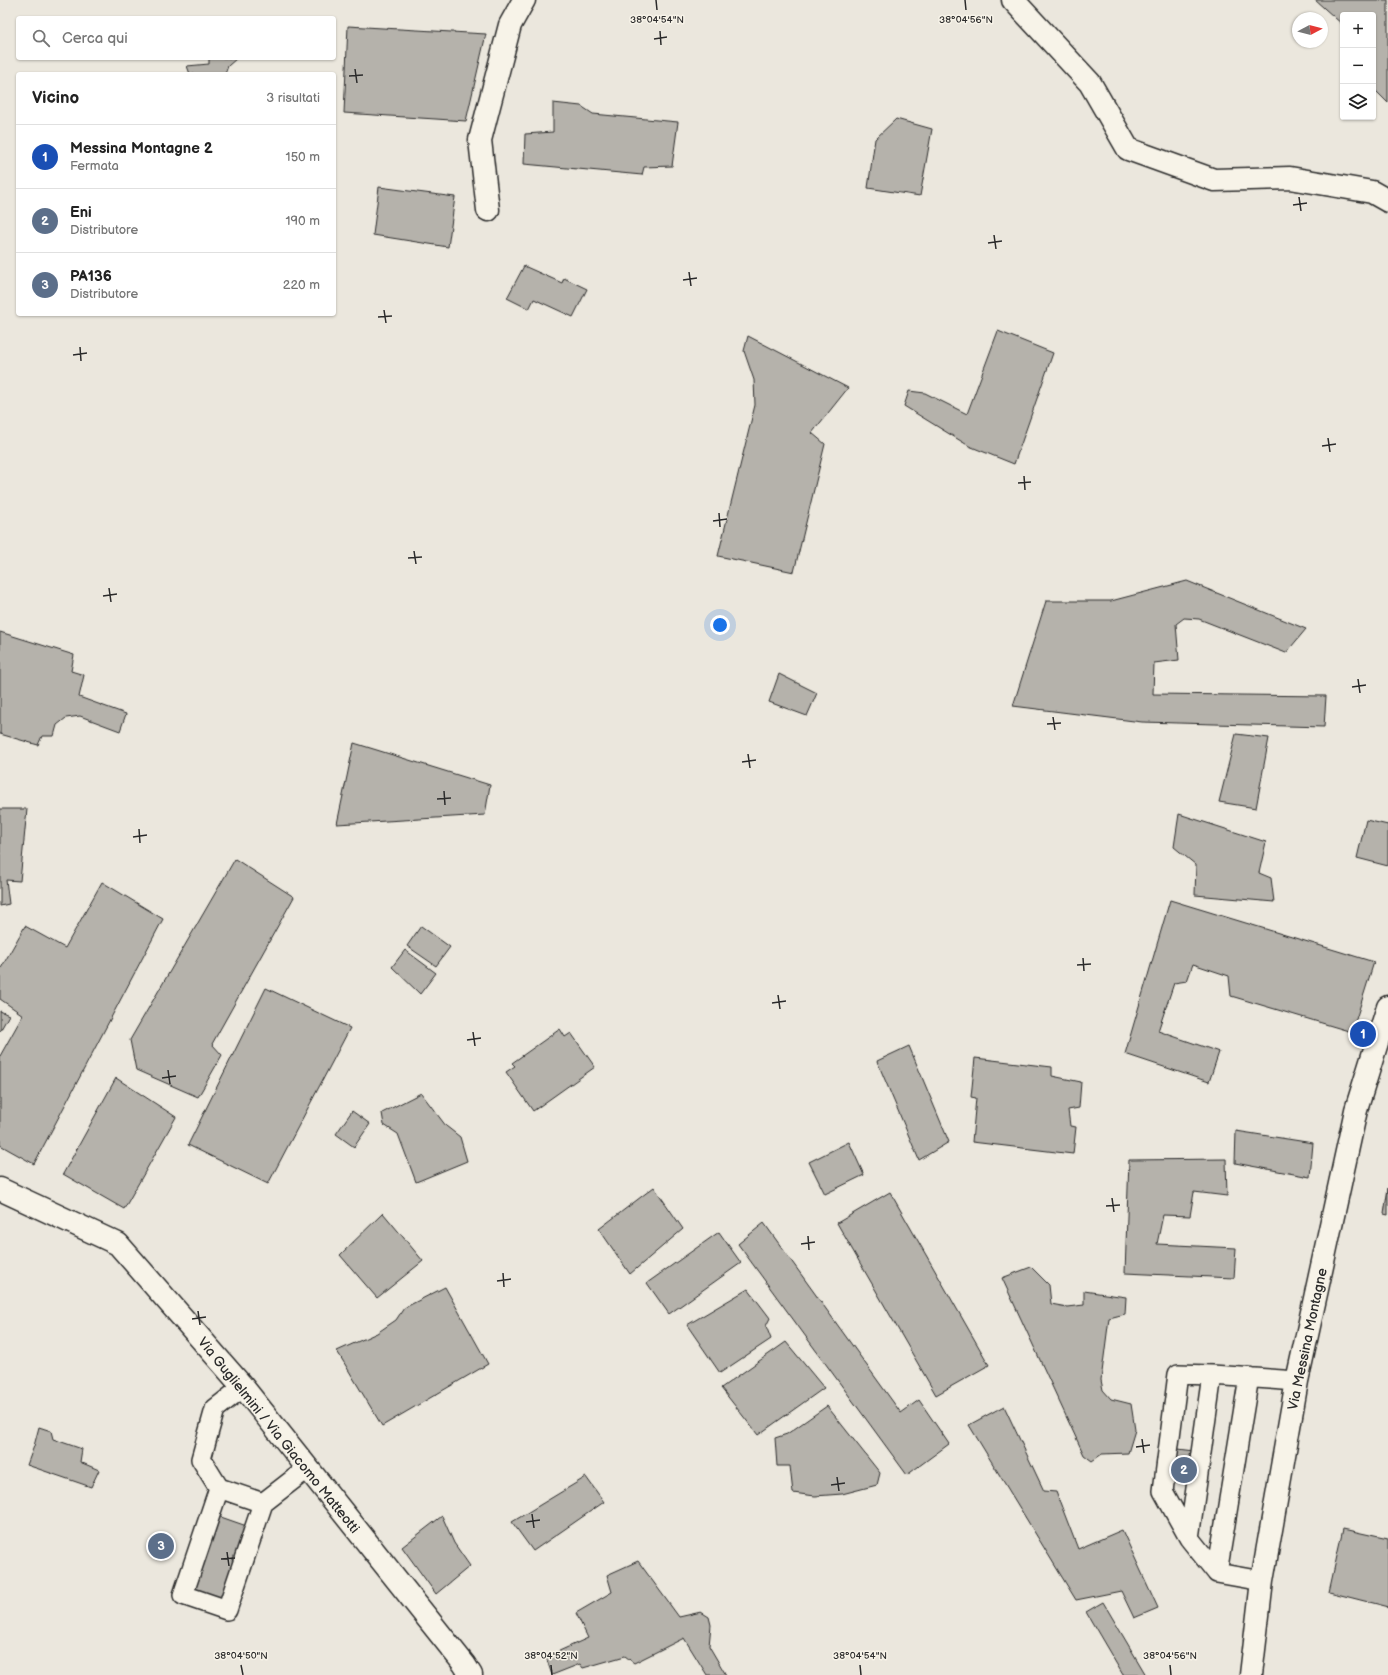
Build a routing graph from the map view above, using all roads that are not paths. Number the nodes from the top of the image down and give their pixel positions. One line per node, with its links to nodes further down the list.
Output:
1 (524, 0): 4 (street)
2 (1013, 0): 3 (street)
3 (1388, 201)
4 (488, 210)
5 (1388, 1007): 9 (street, Via Messina Montagne)
6 (0, 1189): 10 (street, Via Guglielmini / Via Giacomo Matteotti)
7 (1212, 1375): 8 (lane); 14 (lane); 14 (lane)
8 (1249, 1377): 9 (lane); 15 (lane)
9 (1297, 1381): 16 (street, Via Messina Montagne)
10 (243, 1387): 11 (street, Via Guglielmini / Via Giacomo Matteotti); 12 (lane)
11 (308, 1468): 13 (lane); 17 (street, Via Guglielmini / Via Giacomo Matteotti)
12 (219, 1488): 13 (lane); 13 (lane)
13 (264, 1502)
14 (1189, 1538): 15 (lane)
15 (1217, 1572): 16 (lane)
16 (1262, 1581): 18 (street, Via Messina Montagne)
17 (471, 1675)
18 (1251, 1675)

